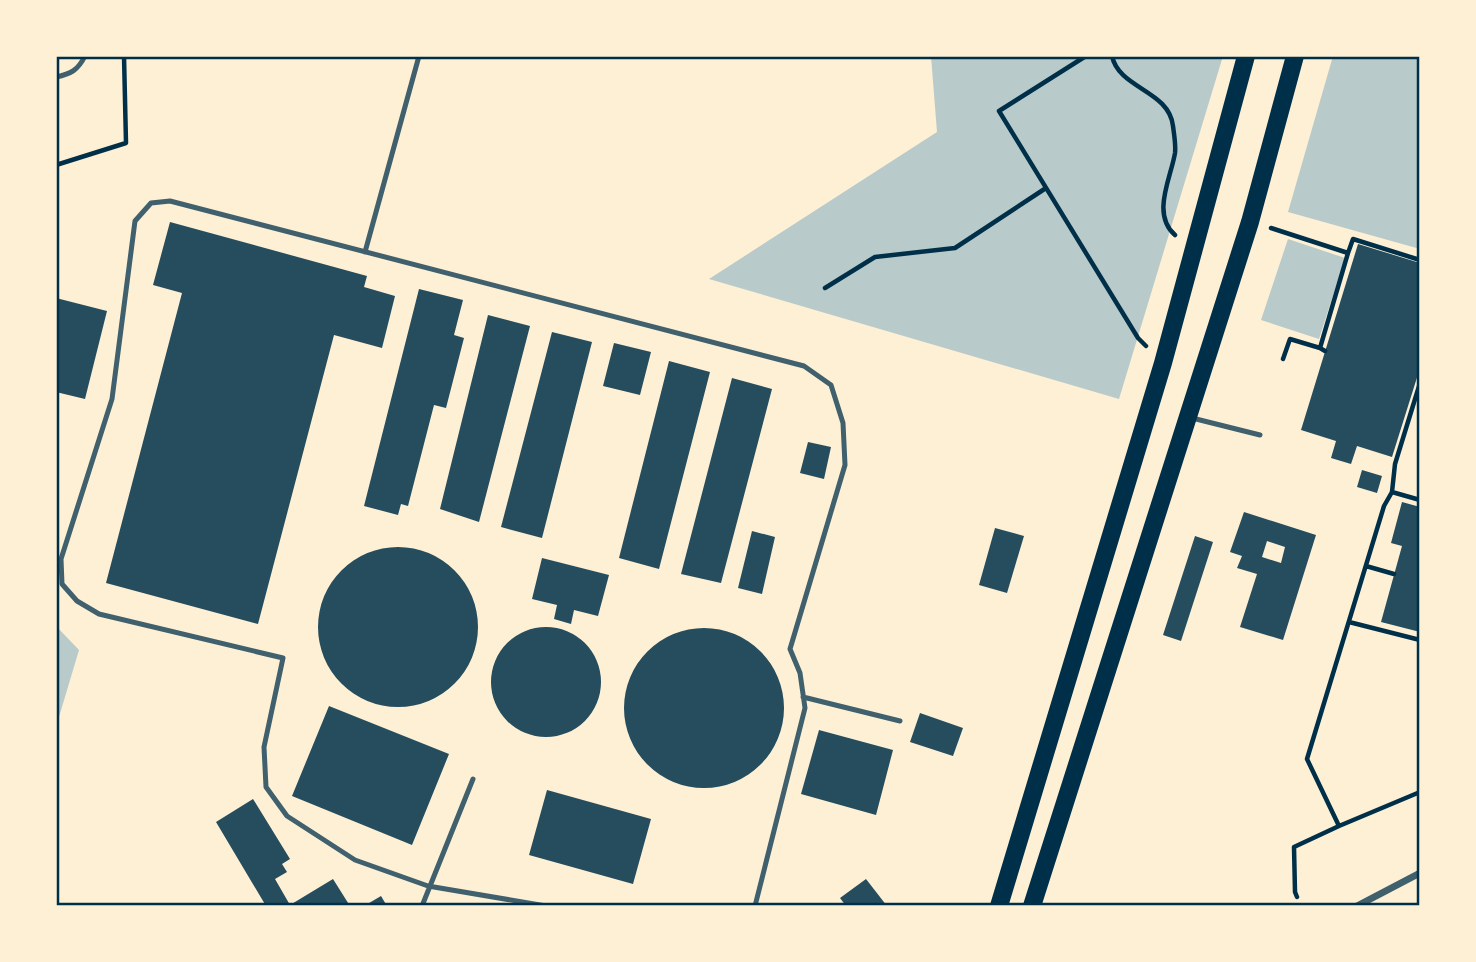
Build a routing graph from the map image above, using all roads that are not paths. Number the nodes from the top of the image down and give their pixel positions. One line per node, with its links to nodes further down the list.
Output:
1 (85, 56): 5 (lane)
2 (419, 56): 6 (lane)
3 (1247, 56): 17 (main road)
4 (1295, 56): 7 (main road)
5 (56, 77)
6 (365, 252): 9 (lane); 13 (lane)
7 (1188, 417): 8 (lane); 18 (main road)
8 (1260, 435)
9 (803, 697): 10 (lane); 16 (lane)
10 (900, 721)
11 (472, 779): 13 (lane)
12 (1420, 873): 19 (street)
13 (428, 886): 14 (lane); 15 (lane)
14 (422, 906)
15 (546, 906)
16 (755, 906)
17 (999, 906)
18 (1032, 906)
19 (1357, 906)

